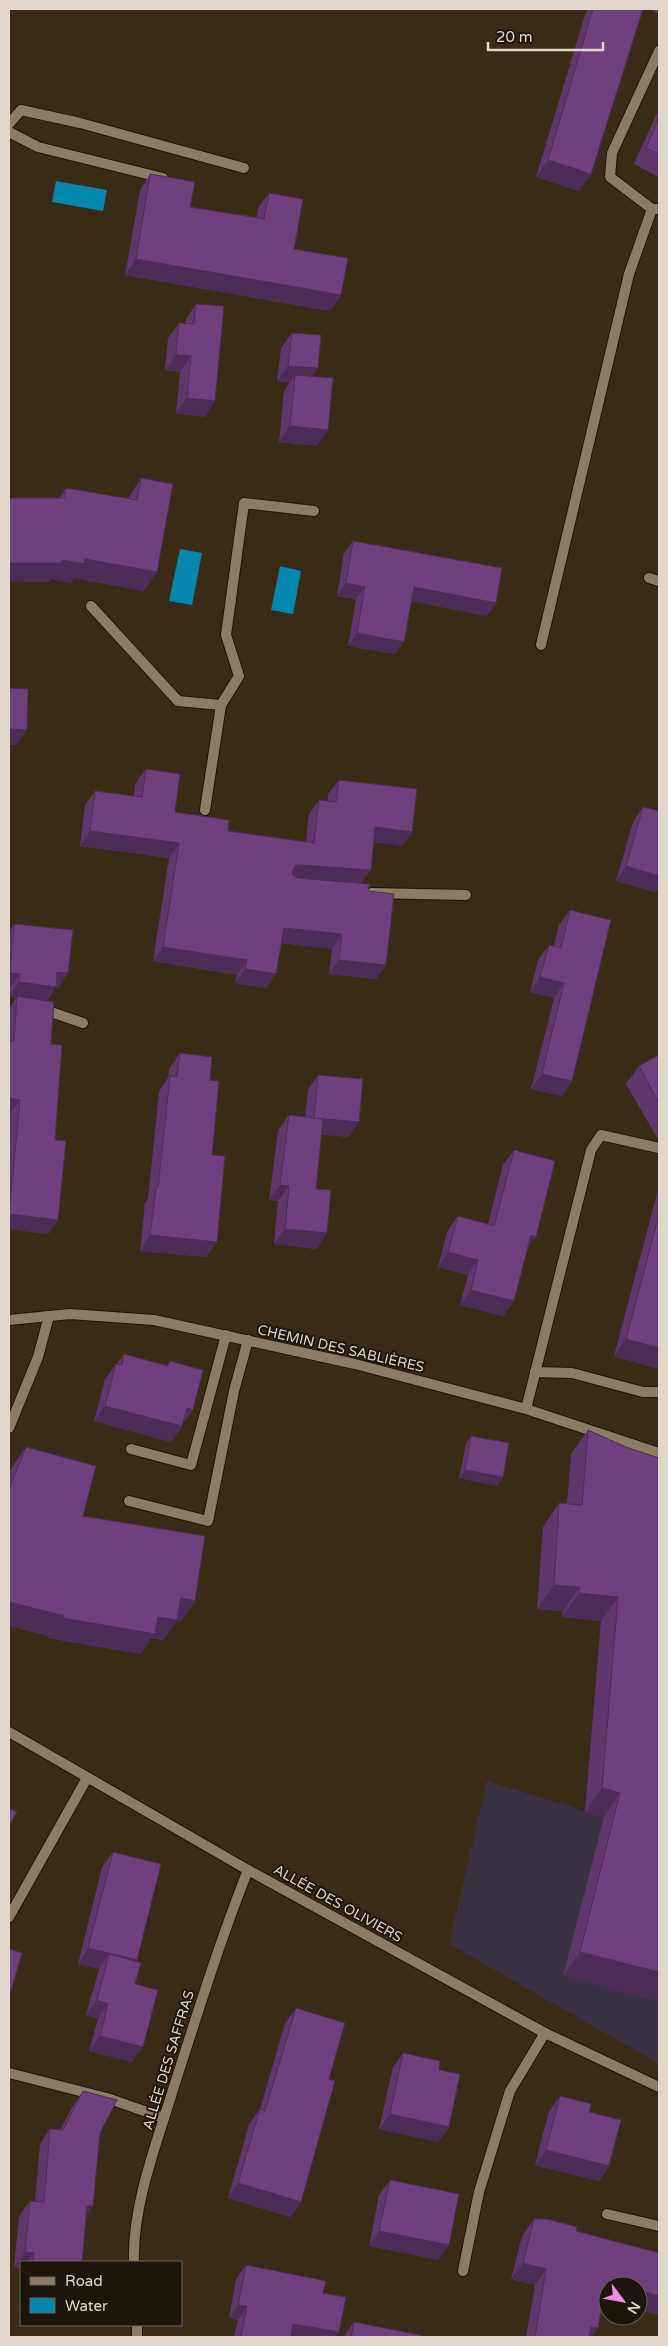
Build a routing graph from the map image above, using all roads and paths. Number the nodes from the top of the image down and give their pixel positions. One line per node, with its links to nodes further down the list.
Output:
1 (659, 51): 6 (street)
2 (9, 124): 4 (street)
3 (9, 132): 5 (street)
4 (244, 168)
5 (171, 180)
6 (655, 209): 9 (street)
7 (314, 511): 10 (street)
8 (91, 606): 10 (street)
9 (541, 645)
10 (220, 705): 11 (street)
11 (205, 810)
12 (366, 892): 13 (street)
13 (466, 895)
14 (34, 1008): 15 (street)
15 (83, 1023)
16 (659, 1148): 21 (street)
17 (49, 1316): 18 (street, CHEMIN DES SABLIÈRES); 19 (street, CHEMIN DES SABLIÈRES); 24 (street)
18 (9, 1320)
19 (226, 1335): 20 (street, CHEMIN DES SABLIÈRES); 25 (street)
20 (248, 1340): 23 (street, CHEMIN DES SABLIÈRES); 27 (street)
21 (535, 1372): 22 (street); 23 (street)
22 (659, 1392)
23 (526, 1409): 26 (street, CHEMIN DES SABLIÈRES)
24 (9, 1428)
25 (131, 1449)
26 (659, 1453)
27 (129, 1501)
28 (9, 1732): 29 (street, ALLÉE DES OLIVIERS)
29 (87, 1778): 30 (street, ALLÉE DES OLIVIERS); 31 (street)
30 (248, 1870): 32 (street, ALLÉE DES OLIVIERS); 35 (street, ALLÉE DES SAFFRAS)
31 (9, 1917)
32 (545, 2033): 34 (street, ALLÉE DES OLIVIERS); 39 (street)
33 (9, 2073): 35 (street)
34 (659, 2087)
35 (164, 2118): 38 (street, ALLÉE DES SAFFRAS)
36 (607, 2214): 37 (street)
37 (659, 2226)
38 (134, 2261)
39 (463, 2271)

